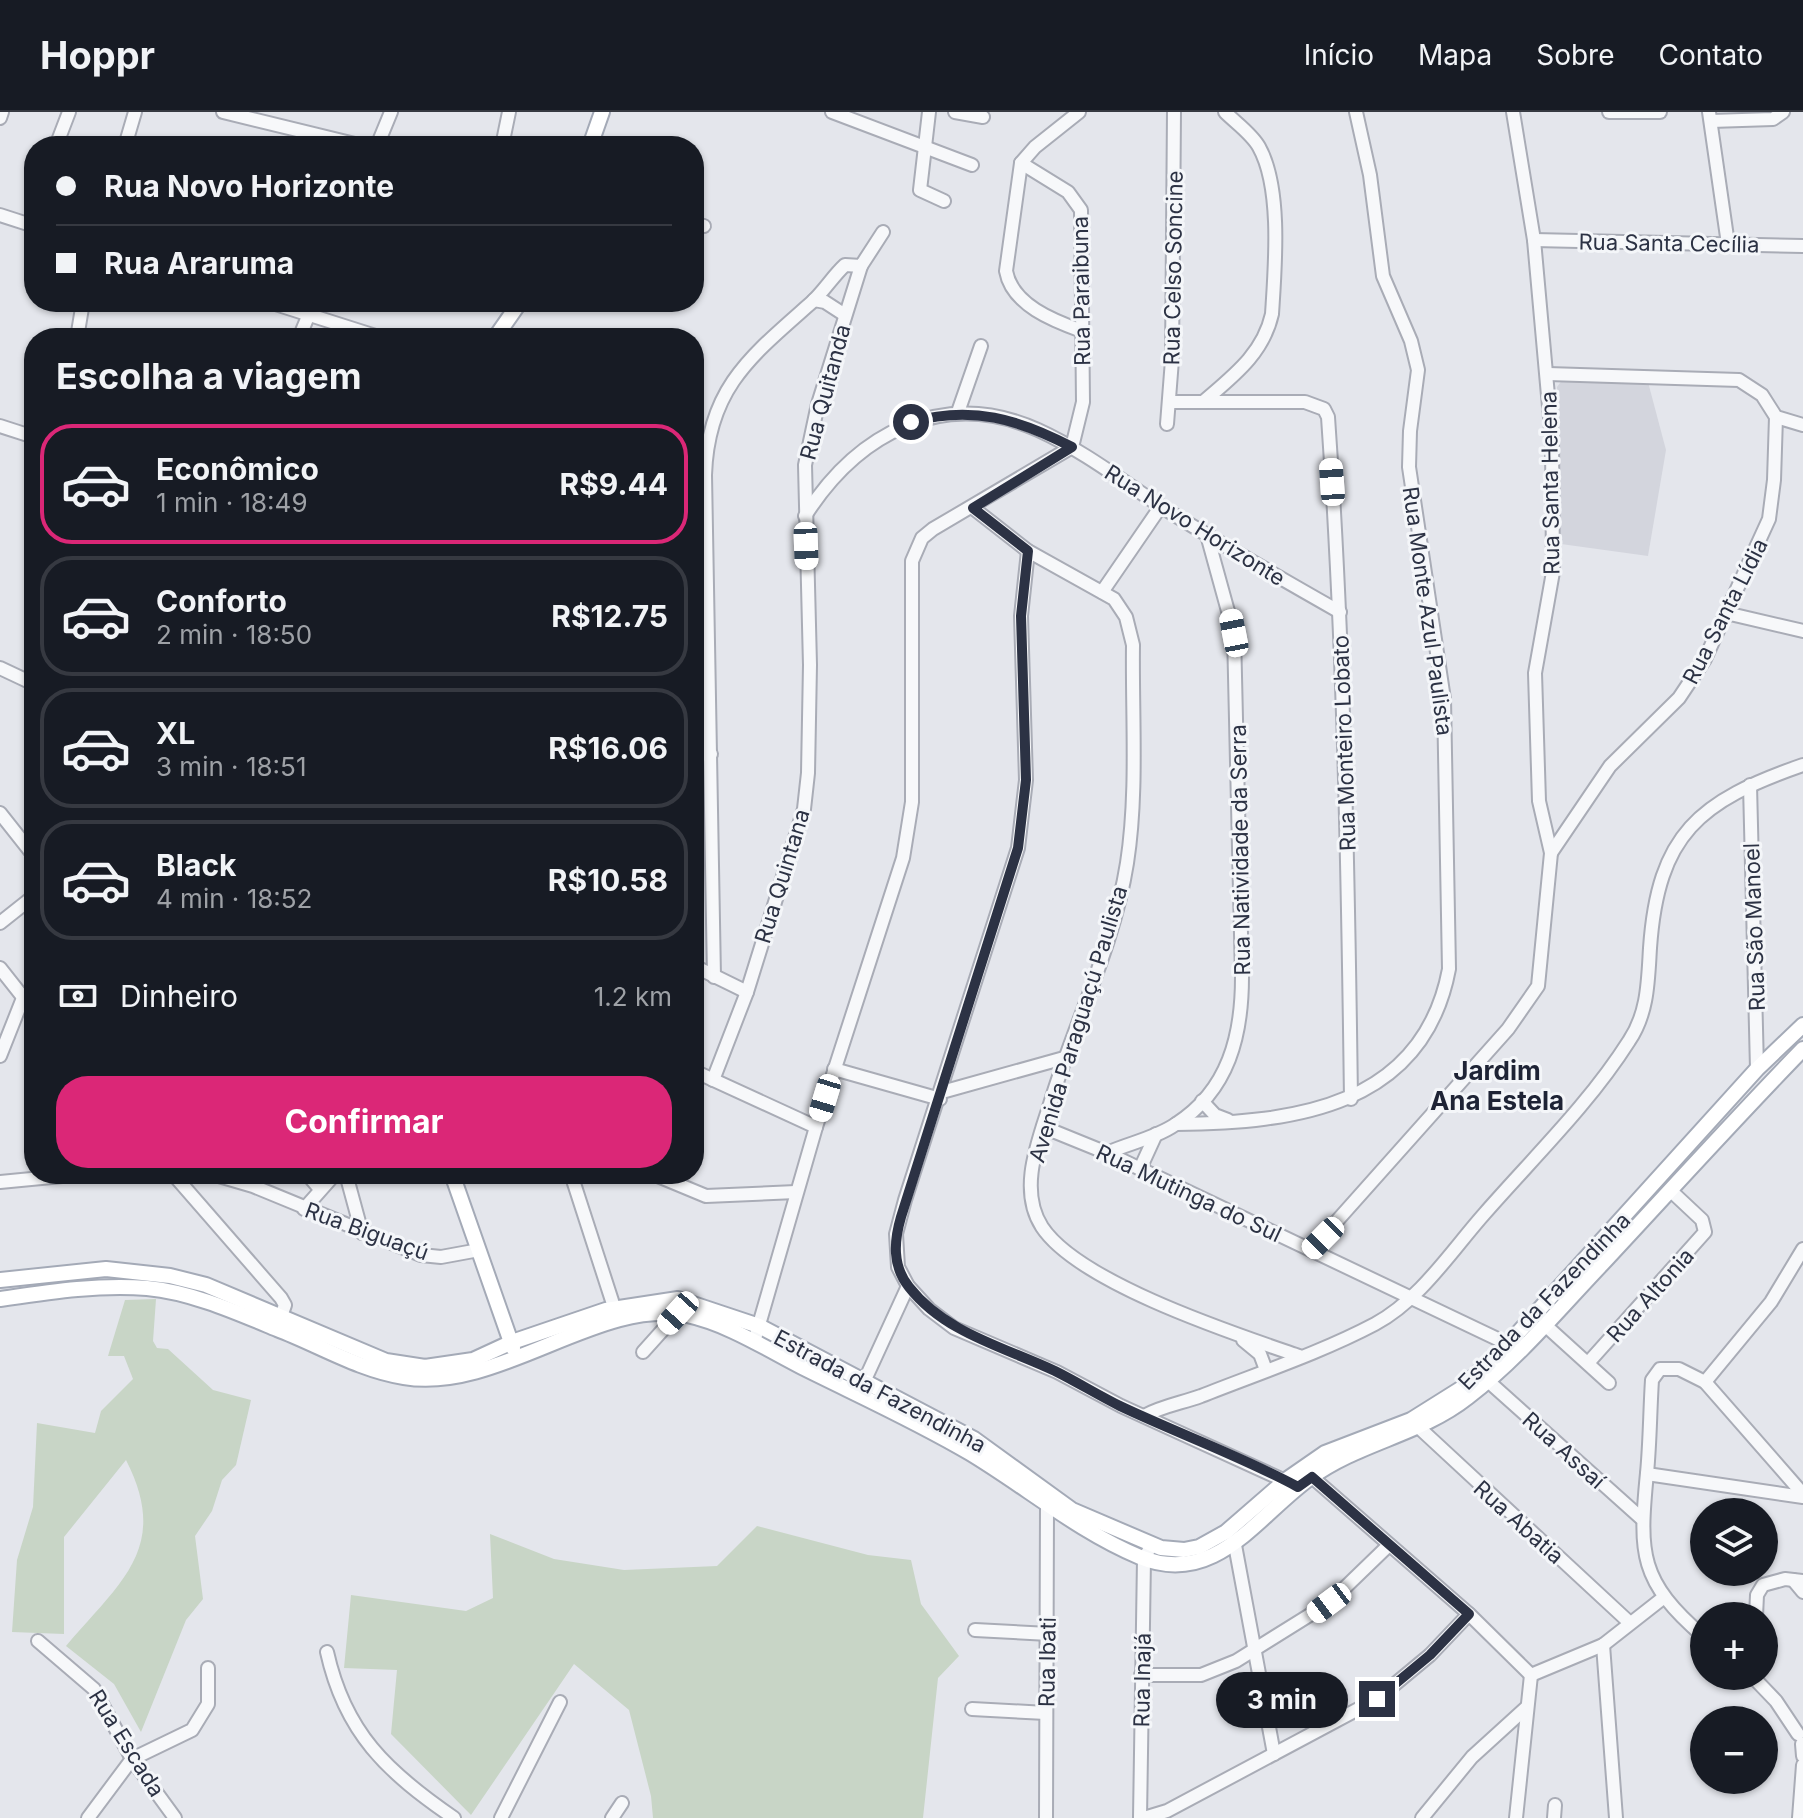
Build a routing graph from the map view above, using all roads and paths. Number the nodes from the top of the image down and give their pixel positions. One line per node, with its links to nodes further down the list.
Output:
1 (69, 112): 21 (street)
2 (135, 112): 22 (street)
3 (223, 112): 18 (street)
4 (391, 112): 24 (street)
5 (509, 112): 25 (street)
6 (602, 112): 26 (main road)
7 (832, 112): 27 (street)
8 (929, 112): 27 (street)
9 (955, 112): 20 (street)
10 (1079, 112): 28 (street)
11 (1174, 112): 48 (street, Rua Celso Soncine)
12 (1225, 112): 49 (street)
13 (1356, 112): 94 (street, Rua Monte Azul Paulista)
14 (1513, 112): 34 (street, Rua Santa Helena)
15 (1609, 112): 16 (street)
16 (1660, 112)
17 (1783, 112): 19 (street)
18 (255, 116): 23 (street)
19 (1710, 116): 35 (street)
20 (983, 117)
21 (60, 136)
22 (128, 136)
23 (327, 136)
24 (381, 136)
25 (504, 136)
26 (594, 136)
27 (926, 147): 29 (street); 30 (street)
28 (1021, 163): 45 (street, Rua Paraibuna); 45 (street)
29 (972, 165)
30 (944, 201)
31 (0, 215): 32 (street)
32 (24, 223)
33 (883, 232): 37 (street)
34 (1534, 240): 35 (street, Rua Santa Cecília); 47 (street, Rua Santa Helena)
35 (1728, 244): 36 (street, Rua Santa Cecília)
36 (1803, 246)
37 (861, 266): 38 (street); 42 (street, Rua Quitanda)
38 (814, 300): 42 (street); 67 (street)
39 (300, 312): 41 (street)
40 (310, 312): 41 (street)
41 (309, 315): 43 (street); 44 (street)
42 (845, 315): 59 (street, Rua Quitanda)
43 (303, 328)
44 (350, 328)
45 (1082, 331): 56 (street, Rua Paraibuna)
46 (981, 346): 50 (street)
47 (1548, 374): 51 (street); 77 (street, Rua Santa Helena)
48 (1171, 402): 49 (street); 52 (street, Rua Celso Soncine)
49 (1203, 402): 63 (street, Rua Monteiro Lobato)
50 (958, 412): 56 (street, Rua Novo Horizonte); 59 (street, Rua Novo Horizonte)
51 (1776, 417): 53 (street); 64 (street, Rua Santa Lídia)
52 (1167, 424)
53 (1803, 425)
54 (0, 426): 55 (street)
55 (24, 434)
56 (1072, 447): 57 (street, Rua Novo Horizonte); 58 (street)
57 (1161, 506): 60 (street, Rua Novo Horizonte); 62 (street)
58 (973, 508): 61 (street, Avenida Paraguaçú Paulista); 89 (street)
59 (805, 516): 68 (street, Rua Quitanda)
60 (1207, 535): 63 (street, Rua Novo Horizonte); 95 (street, Rua Natividade da Serra)
61 (1028, 551): 62 (street, Avenida Paraguaçú Paulista); 93 (street)
62 (1102, 592): 88 (street, Avenida Paraguaçú Paulista)
63 (1340, 612): 94 (street, Rua Monteiro Lobato)
64 (1726, 613): 65 (street); 77 (street, Rua Santa Lídia)
65 (1803, 631)
66 (704, 647): 67 (street)
67 (709, 647): 72 (street)
68 (810, 665): 83 (street, Rua Quintana)
69 (0, 668): 70 (street)
70 (24, 679)
71 (704, 754): 72 (street)
72 (711, 754): 82 (street)
73 (1803, 765): 74 (street)
74 (1750, 785): 90 (street, Rua São Manoel); 124 (street)
75 (0, 813): 76 (street)
76 (24, 843)
77 (1551, 853): 120 (street)
78 (24, 904): 79 (street)
79 (0, 923)
80 (0, 968): 84 (street)
81 (704, 972): 82 (street)
82 (714, 977): 83 (street)
83 (747, 992): 92 (street, Rua Quintana)
84 (23, 998): 87 (street)
85 (1803, 1025): 90 (main road, Estrada da Fazendinha)
86 (1803, 1049): 114 (main road, Estrada da Fazendinha)
87 (0, 1056)
88 (1064, 1058): 93 (street); 99 (street, Avenida Paraguaçú Paulista)
89 (834, 1069): 93 (street); 98 (street)
90 (1757, 1069): 132 (main road, Estrada da Fazendinha)
91 (704, 1076): 92 (street)
92 (713, 1080): 98 (street)
93 (941, 1095): 122 (street)
94 (1351, 1099): 96 (street, Rua Monte Azul Paulista)
95 (1202, 1101): 96 (street); 97 (street, Rua Natividade da Serra)
96 (1228, 1120): 97 (street, Rua Monte Azul Paulista)
97 (1176, 1124): 100 (street, Rua Natividade da Serra)
98 (816, 1127): 115 (street)
99 (1043, 1127): 101 (street, Rua Mutinga do Sul); 130 (street, Avenida Paraguaçú Paulista)
100 (1156, 1134): 101 (street, Rua Natividade da Serra); 102 (street)
101 (1107, 1153): 102 (street, Rua Mutinga do Sul)
102 (1140, 1169): 120 (street, Rua Mutinga do Sul)
103 (24, 1180): 104 (street)
104 (0, 1182)
105 (182, 1184): 127 (street)
106 (246, 1184): 116 (street, Rua Biguaçú)
107 (316, 1184): 113 (street)
108 (325, 1184): 113 (street)
109 (349, 1184): 117 (street)
110 (456, 1184): 119 (main road)
111 (574, 1184): 125 (street)
112 (677, 1184): 115 (street)
113 (320, 1189): 116 (street)
114 (1670, 1190): 128 (main road, Estrada da Fazendinha); 136 (street, Rua Altonia)
115 (796, 1192): 129 (street)
116 (304, 1209): 117 (street, Rua Biguaçú)
117 (362, 1233): 119 (street, Rua Biguaçú)
118 (1803, 1249): 139 (street)
119 (479, 1250): 133 (main road)
120 (1311, 1250): 124 (street, Rua Mutinga do Sul)
121 (0, 1280): 127 (main road, Estrada da Fazendinha)
122 (908, 1286): 141 (street); 143 (street)
123 (0, 1299): 127 (main road, Estrada da Fazendinha)
124 (1409, 1299): 132 (street, Rua Mutinga do Sul); 135 (street)
125 (614, 1307): 129 (main road, Estrada da Fazendinha); 133 (main road, Estrada da Fazendinha)
126 (678, 1313): 131 (main road, Estrada da Fazendinha); 133 (main road, Estrada da Fazendinha); 134 (street)
127 (280, 1322): 133 (main road, Estrada da Fazendinha)
128 (1545, 1325): 136 (street); 138 (main road, Estrada da Fazendinha)
129 (759, 1326): 131 (street); 141 (main road, Estrada da Fazendinha)
130 (1237, 1336): 135 (street, Avenida Paraguaçú Paulista); 137 (street, Avenida Paraguaçú Paulista)
131 (754, 1342): 150 (main road, Estrada da Fazendinha)
132 (1508, 1344): 144 (main road, Estrada da Fazendinha)
133 (514, 1349)
134 (643, 1352)
135 (1295, 1358): 137 (street)
136 (1588, 1363): 140 (street)
137 (1266, 1370): 142 (street)
138 (1488, 1381): 144 (main road, Estrada da Fazendinha); 151 (street, Rua Assaí)
139 (1705, 1382): 146 (street); 149 (street)
140 (1609, 1383)
141 (863, 1384): 152 (main road, Estrada da Fazendinha)
142 (1171, 1406): 143 (street); 145 (street)
143 (1144, 1416): 145 (street)
144 (1414, 1424): 147 (main road, Estrada da Fazendinha); 148 (main road, Estrada da Fazendinha); 161 (street, Rua Abatia)
145 (1165, 1425): 148 (street)
146 (1647, 1474): 149 (street); 151 (street)
147 (1312, 1477): 148 (main road, Estrada da Fazendinha); 154 (street)
148 (1292, 1484): 152 (main road, Estrada da Fazendinha); 153 (main road, Estrada da Fazendinha)
149 (1803, 1496)
150 (1047, 1507): 155 (main road, Estrada da Fazendinha); 164 (street, Rua Ibati)
151 (1641, 1518): 158 (street)
152 (1152, 1544): 155 (street, Rua Inajá)
153 (1235, 1545): 155 (main road, Estrada da Fazendinha); 167 (street)
154 (1389, 1545): 160 (street); 167 (street)
155 (1144, 1559): 170 (street, Rua Inajá)
156 (1798, 1580): 157 (street); 159 (street)
157 (1803, 1592)
158 (1663, 1598): 161 (street); 162 (street)
159 (1757, 1602)
160 (1469, 1614): 171 (street); 178 (street)
161 (1630, 1623): 166 (street)
162 (1690, 1624)
163 (975, 1630): 164 (street)
164 (1049, 1634): 176 (street, Rua Ibati)
165 (38, 1641): 179 (street, Rua Escada)
166 (1603, 1645): 171 (street); 191 (street)
167 (1252, 1651): 170 (street); 178 (street)
168 (327, 1652): 184 (street)
169 (208, 1668): 179 (street)
170 (1141, 1675): 188 (street, Rua Inajá)
171 (1531, 1675): 174 (street)
172 (1765, 1690): 177 (street)
173 (560, 1702): 185 (street)
174 (1527, 1707): 189 (street); 190 (street)
175 (972, 1709): 176 (street)
176 (1046, 1713): 187 (street, Rua Ibati)
177 (1801, 1745)
178 (1274, 1754): 188 (street)
179 (132, 1759): 182 (street); 183 (street, Rua Escada)
180 (1803, 1765): 192 (street)
181 (622, 1803): 186 (street)
182 (88, 1818)
183 (175, 1818)
184 (454, 1818)
185 (501, 1818)
186 (612, 1818)
187 (1046, 1818)
188 (1142, 1818)
189 (1422, 1818)
190 (1516, 1818)
191 (1616, 1818)
192 (1799, 1818)

